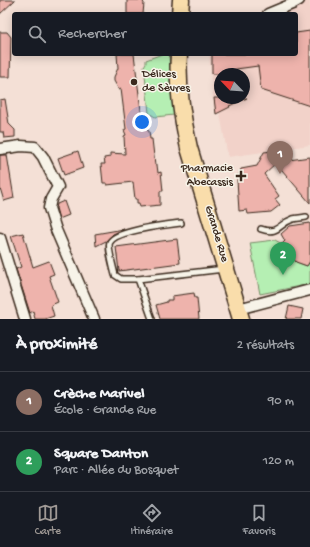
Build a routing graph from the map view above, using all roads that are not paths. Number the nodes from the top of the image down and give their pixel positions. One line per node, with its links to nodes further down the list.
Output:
1 (181, 0): 3 (main road)
2 (299, 0): 4 (street)
3 (180, 12)
4 (273, 12)
5 (179, 56): 11 (main road, Grande Rue)
6 (0, 148): 16 (street)
7 (306, 217): 9 (lane)
8 (181, 223): 12 (lane)
9 (261, 229)
10 (0, 238): 15 (street)
11 (226, 269): 12 (lane); 14 (main road, Grande Rue)
12 (138, 278): 17 (lane)
13 (310, 290): 14 (street)
14 (240, 314)
15 (25, 319)
16 (94, 319)
17 (152, 319)

